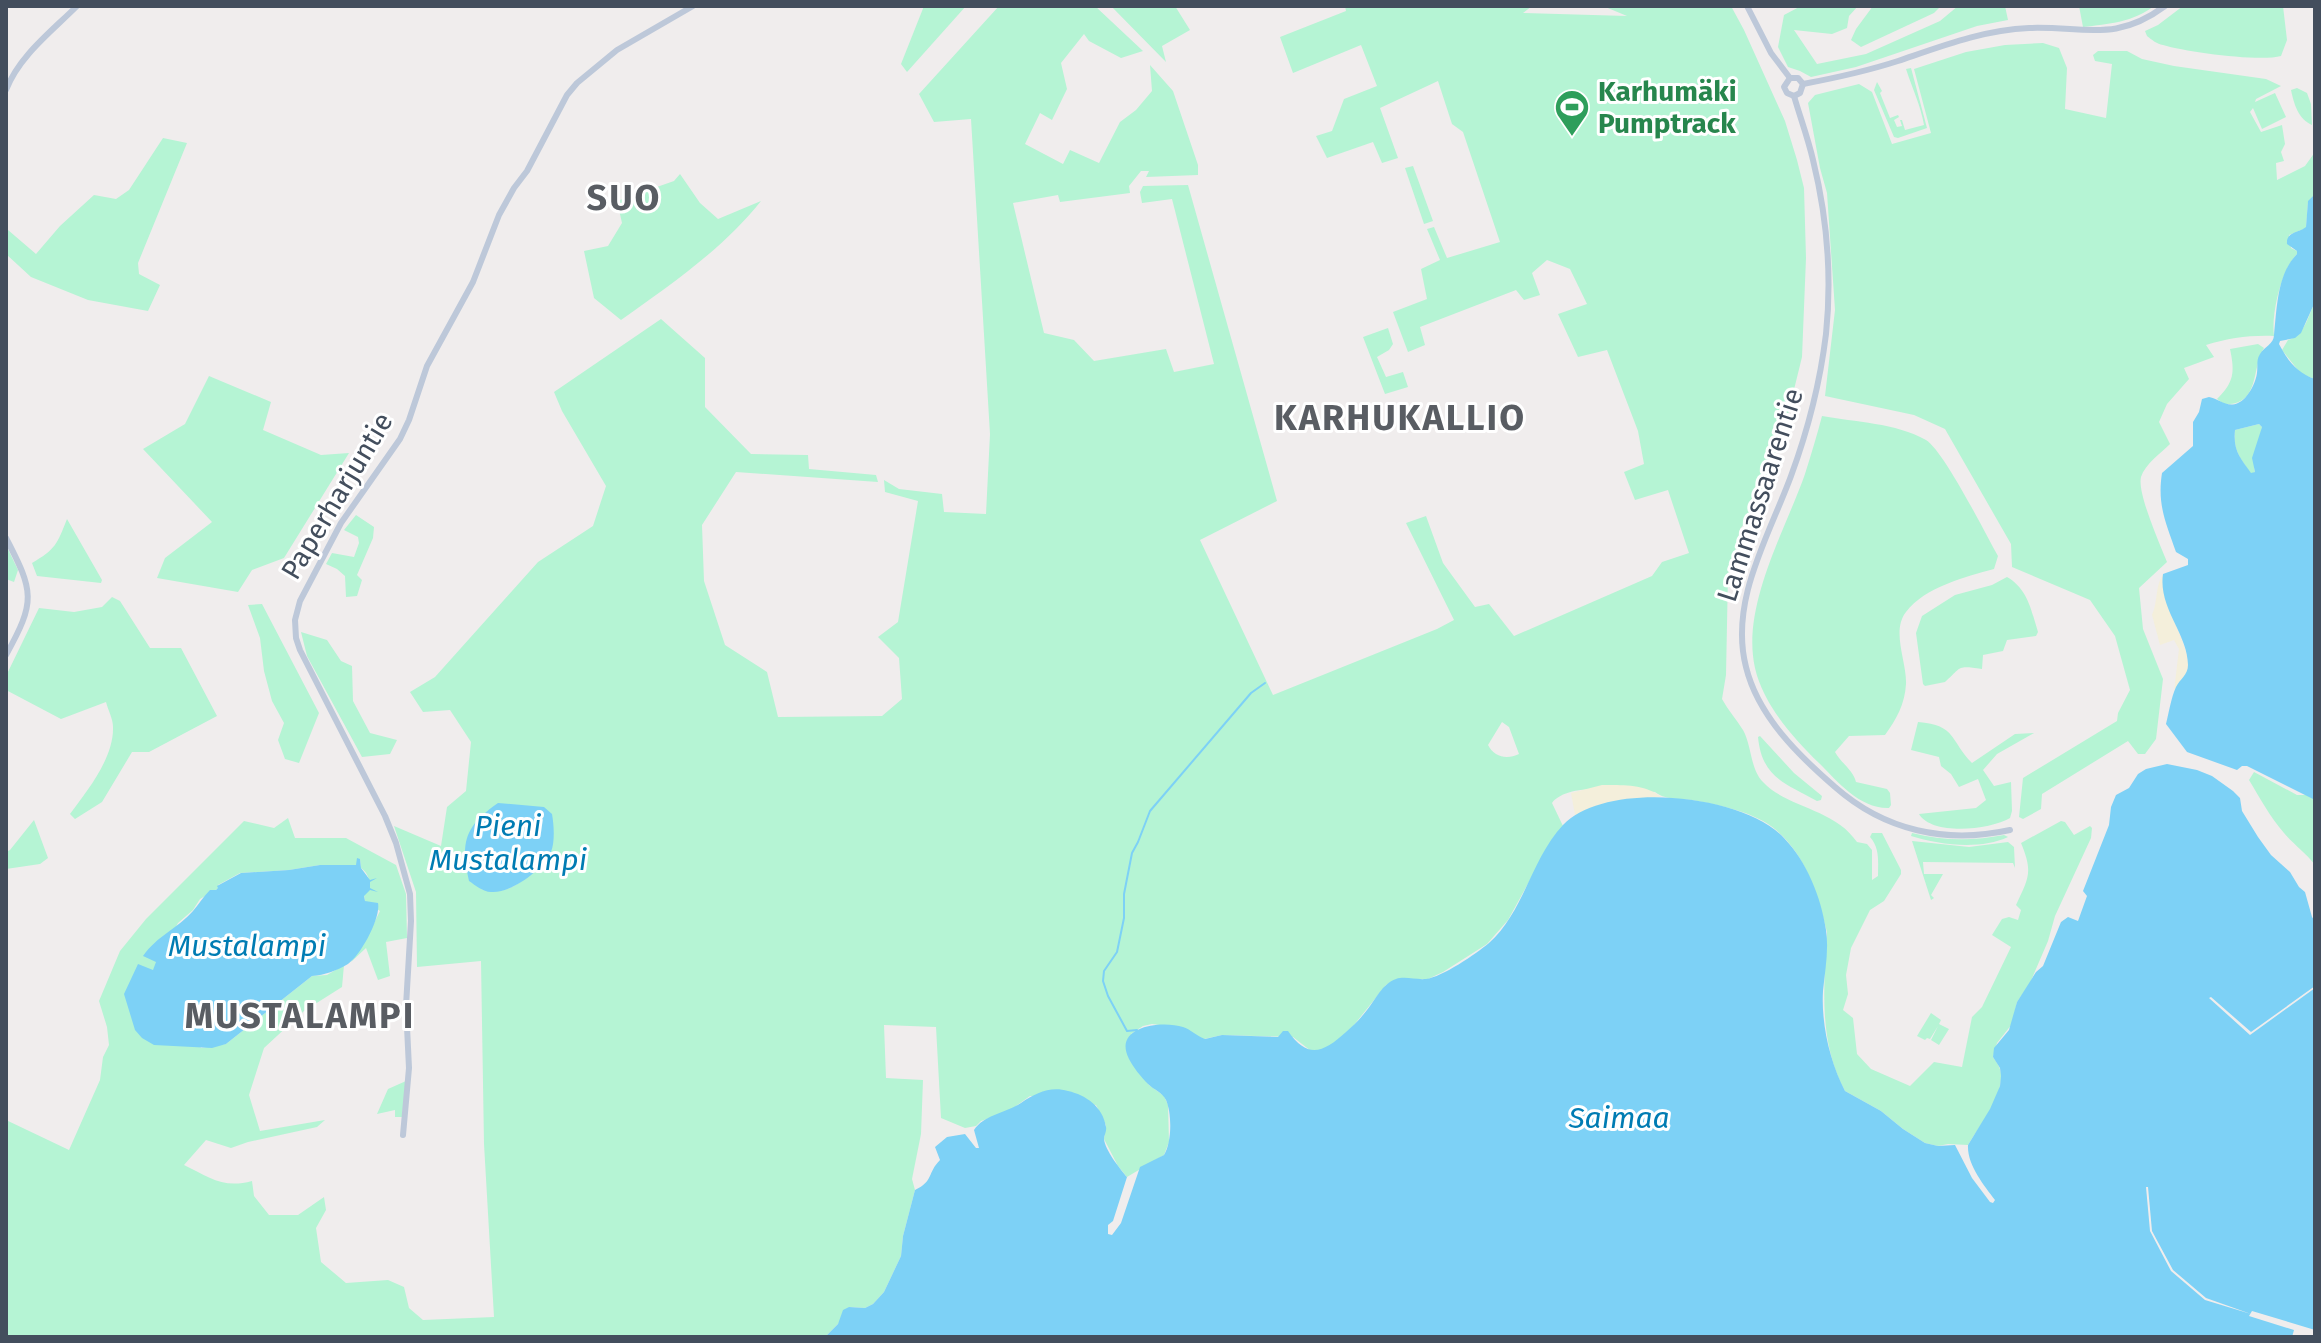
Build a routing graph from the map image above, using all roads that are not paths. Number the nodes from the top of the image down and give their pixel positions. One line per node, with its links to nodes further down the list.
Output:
1 (77, 6): 7 (street)
2 (693, 6): 12 (street, Paperharjuntie)
3 (1747, 6): 5 (street)
4 (2165, 6): 6 (street)
5 (1790, 78): 6 (street); 8 (street)
6 (1803, 84): 8 (street)
7 (6, 90)
8 (1794, 96): 11 (street, Lammassaarentie)
9 (6, 538): 10 (street)
10 (6, 655)
11 (2010, 830)
12 (403, 1135)

